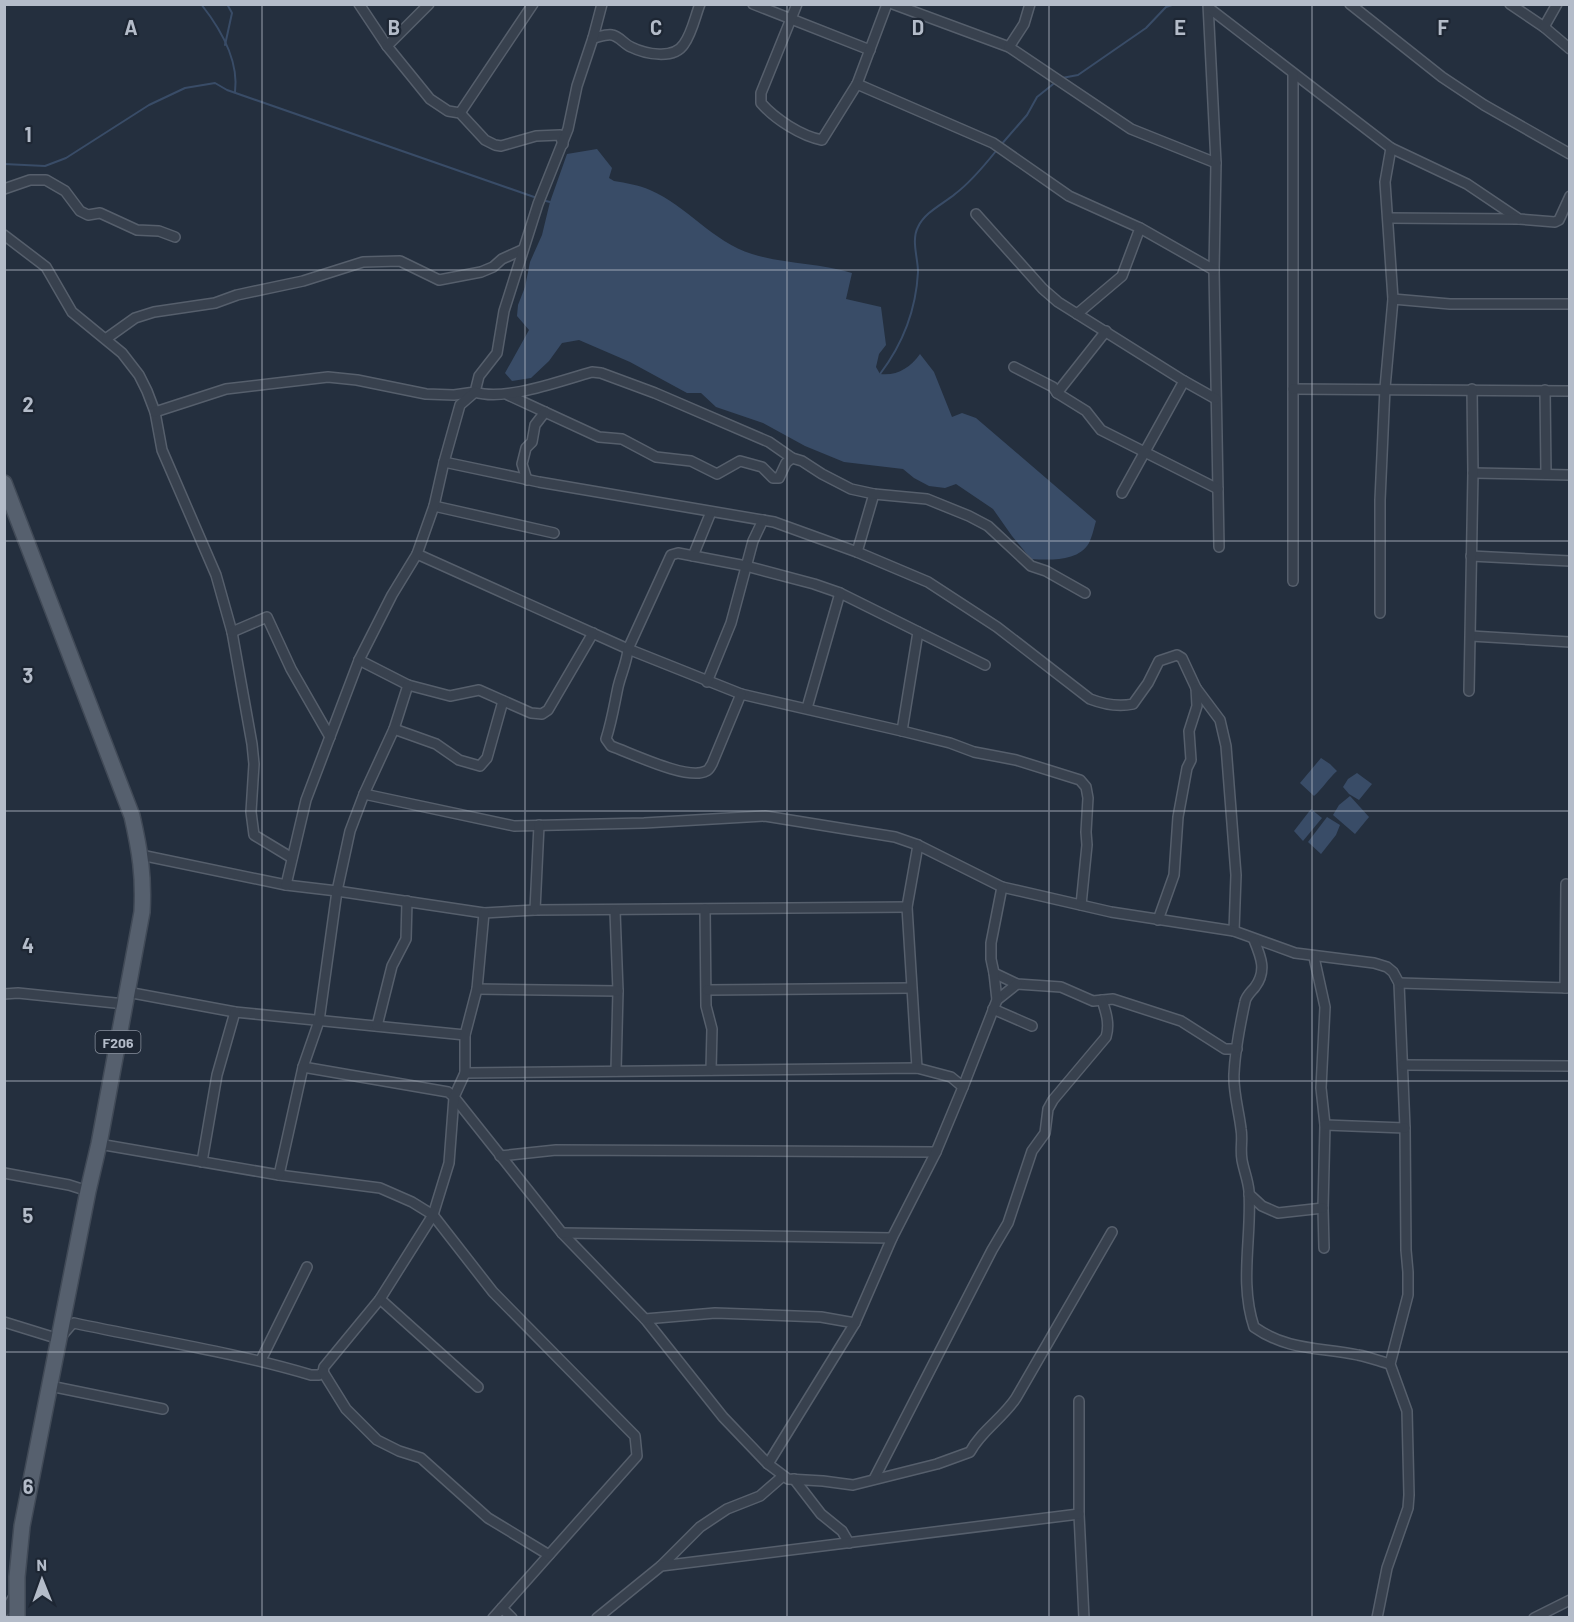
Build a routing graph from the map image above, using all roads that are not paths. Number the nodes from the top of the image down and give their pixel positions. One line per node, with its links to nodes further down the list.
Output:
1 (359, 4): 18 (street)
2 (429, 4): 18 (street)
3 (533, 4): 24 (street)
4 (602, 4): 17 (street)
5 (700, 4): 17 (street)
6 (753, 4): 15 (street)
7 (797, 4): 15 (street)
8 (887, 4): 21 (street)
9 (893, 4): 19 (street)
10 (1030, 4): 19 (street)
11 (1350, 4): 27 (street)
12 (1510, 4): 16 (street)
13 (1557, 4): 16 (street)
14 (1209, 6): 22 (street); 28 (street)
15 (791, 20): 21 (street); 23 (street)
16 (1544, 27): 20 (street)
17 (593, 38): 25 (street)
18 (387, 46): 24 (street)
19 (1009, 47): 28 (street)
20 (1569, 49)
21 (870, 50): 23 (street)
22 (1293, 74): 26 (street); 49 (street)
23 (857, 84): 36 (street)
24 (460, 113): 25 (street)
25 (563, 144): 39 (street)
26 (1391, 148): 32 (street); 33 (street)
27 (1569, 154)
28 (1216, 163): 40 (street)
29 (4, 189): 38 (street)
30 (1569, 196): 34 (street)
31 (976, 214): 43 (street)
32 (1388, 218): 33 (street); 41 (street)
33 (1519, 219): 34 (street)
34 (1560, 220): 35 (street)
35 (1569, 223)
36 (1140, 228): 40 (street); 43 (street)
37 (4, 235): 45 (street)
38 (175, 237)
39 (522, 250): 45 (street); 53 (street)
40 (1214, 270): 56 (street)
41 (1393, 299): 42 (street); 48 (street)
42 (1569, 304)
43 (1077, 314): 44 (street)
44 (1106, 331): 47 (street); 54 (street)
45 (107, 339): 57 (street)
46 (1014, 367): 54 (street)
47 (1184, 381): 56 (street); 59 (street)
48 (1385, 388): 49 (street); 50 (street); 84 (street)
49 (1293, 389): 81 (street)
50 (1472, 389): 51 (street); 62 (street)
51 (1545, 390): 52 (street); 63 (street)
52 (1569, 391)
53 (475, 392): 55 (street); 57 (street); 61 (street)
54 (1057, 393): 59 (street)
55 (508, 394): 58 (street); 60 (street)
56 (1216, 399): 67 (street)
57 (155, 412): 85 (street)
58 (545, 412): 60 (street); 65 (street)
59 (1145, 453): 67 (street); 68 (street)
60 (792, 458): 69 (street)
61 (444, 462): 65 (street); 70 (street)
62 (1473, 473): 63 (street); 78 (street)
63 (1546, 474): 64 (street)
64 (1569, 475)
65 (527, 480): 71 (street)
66 (4, 483): 106 (main road, F206)
67 (1218, 489): 74 (street)
68 (1122, 493)
69 (874, 494): 75 (street); 83 (street)
70 (434, 506): 73 (street); 76 (street)
71 (711, 512): 72 (street); 77 (street)
72 (763, 520): 75 (street); 80 (street)
73 (554, 533)
74 (1219, 547)
75 (857, 552): 95 (street)
76 (417, 554): 87 (street); 91 (street)
77 (693, 556): 80 (street); 90 (street)
78 (1471, 556): 79 (street); 88 (street)
79 (1569, 561)
80 (746, 566): 82 (street); 93 (street)
81 (1293, 581)
82 (840, 593): 86 (street); 99 (street)
83 (1085, 593)
84 (1380, 613)
85 (232, 632): 102 (street); 107 (street)
86 (918, 632): 92 (street); 101 (street)
87 (593, 633): 90 (street); 98 (street)
88 (1471, 636): 89 (street); 96 (street)
89 (1569, 642)
90 (628, 649): 93 (street); 97 (street)
91 (359, 660): 94 (street); 102 (street)
92 (985, 665)
93 (706, 682): 97 (street)
94 (408, 685): 98 (street); 100 (street)
95 (1196, 688): 119 (street); 120 (street)
96 (1469, 691)
97 (741, 694): 99 (street)
98 (503, 701): 100 (street)
99 (807, 708): 101 (street)
100 (394, 729): 103 (street)
101 (902, 731): 113 (street)
102 (330, 737): 107 (street)
103 (364, 794): 104 (street); 111 (street)
104 (538, 825): 105 (street); 116 (street)
105 (918, 845): 110 (street); 114 (street)
106 (141, 855): 109 (street); 132 (main road, F206)
107 (292, 858): 109 (street)
108 (1566, 884): 127 (street)
109 (286, 885): 111 (street)
110 (1002, 887): 113 (street); 123 (street)
111 (337, 891): 112 (street); 136 (street)
112 (407, 901): 118 (street); 137 (street)
113 (1080, 904): 119 (street)
114 (907, 908): 115 (street); 126 (street)
115 (705, 909): 117 (street); 129 (street)
116 (535, 910): 117 (street); 118 (street)
117 (615, 910): 130 (street)
118 (484, 913): 128 (street)
119 (1158, 920): 120 (street)
120 (1234, 932): 121 (street)
121 (1254, 940): 122 (street); 141 (street)
122 (1314, 957): 124 (street); 152 (street)
123 (994, 972): 125 (street); 134 (street)
124 (1399, 983): 127 (street); 142 (street)
125 (1017, 984): 133 (street); 134 (street)
126 (911, 988): 129 (street); 145 (street)
127 (1567, 988)
128 (477, 989): 130 (street); 139 (street)
129 (707, 990): 146 (street)
130 (618, 991): 147 (street)
131 (4, 994): 132 (street)
132 (126, 998): 135 (street); 154 (main road, F206)
133 (1102, 1000): 140 (street); 184 (street)
134 (995, 1004): 138 (street); 150 (street)
135 (235, 1012): 136 (street); 157 (street)
136 (319, 1021): 137 (street); 144 (street)
137 (377, 1026): 139 (street)
138 (1032, 1026)
139 (465, 1035): 148 (street)
140 (1225, 1049): 141 (street); 149 (street)
141 (1237, 1049): 149 (street)
142 (1403, 1065): 143 (street); 153 (street)
143 (1569, 1066)
144 (303, 1067): 151 (street); 159 (street)
145 (916, 1068): 146 (street); 150 (street)
146 (711, 1070): 147 (street)
147 (616, 1071): 148 (street)
148 (465, 1073): 151 (street)
149 (1233, 1076): 161 (street)
150 (963, 1087): 155 (street)
151 (454, 1097): 156 (street); 163 (street)
152 (1325, 1125): 153 (street); 162 (street)
153 (1405, 1128): 175 (street)
154 (99, 1144): 157 (street); 160 (main road, F206)
155 (936, 1152): 156 (street); 166 (street)
156 (500, 1156): 165 (street)
157 (202, 1162): 159 (street)
158 (4, 1173): 160 (street)
159 (279, 1175): 163 (street)
160 (88, 1191): 173 (main road, F206)
161 (1249, 1194): 162 (street); 175 (street)
162 (1323, 1208): 167 (street)
163 (433, 1215): 169 (street); 187 (street)
164 (1112, 1232): 184 (street)
165 (562, 1233): 166 (street); 170 (street)
166 (892, 1238): 172 (street)
167 (1324, 1248)
168 (307, 1267): 174 (street)
169 (380, 1299): 176 (street); 178 (street)
170 (645, 1319): 172 (street); 181 (street)
171 (4, 1322): 173 (street)
172 (855, 1323): 181 (street)
173 (59, 1339): 174 (street); 177 (main road, F206)
174 (261, 1360): 176 (street)
175 (1390, 1364): 198 (street)
176 (323, 1372): 187 (street)
177 (50, 1386): 180 (street); 189 (main road, F206)
178 (478, 1387)
179 (1079, 1401): 185 (street)
180 (163, 1409)
181 (768, 1464): 182 (street)
182 (783, 1476): 183 (street); 188 (street)
183 (794, 1479): 184 (street); 186 (street)
184 (874, 1479)
185 (1078, 1514): 186 (street); 197 (street)
186 (849, 1542): 188 (street)
187 (549, 1555): 191 (street)
188 (661, 1566): 196 (street)
189 (16, 1593): 192 (street); 193 (main road, F206)
190 (1569, 1600): 199 (street)
191 (502, 1608): 194 (street); 195 (street)
192 (5, 1611): 193 (street)
193 (16, 1617)
194 (493, 1617)
195 (512, 1617)
196 (597, 1617)
197 (1084, 1617)
198 (1377, 1617)
199 (1534, 1617)

